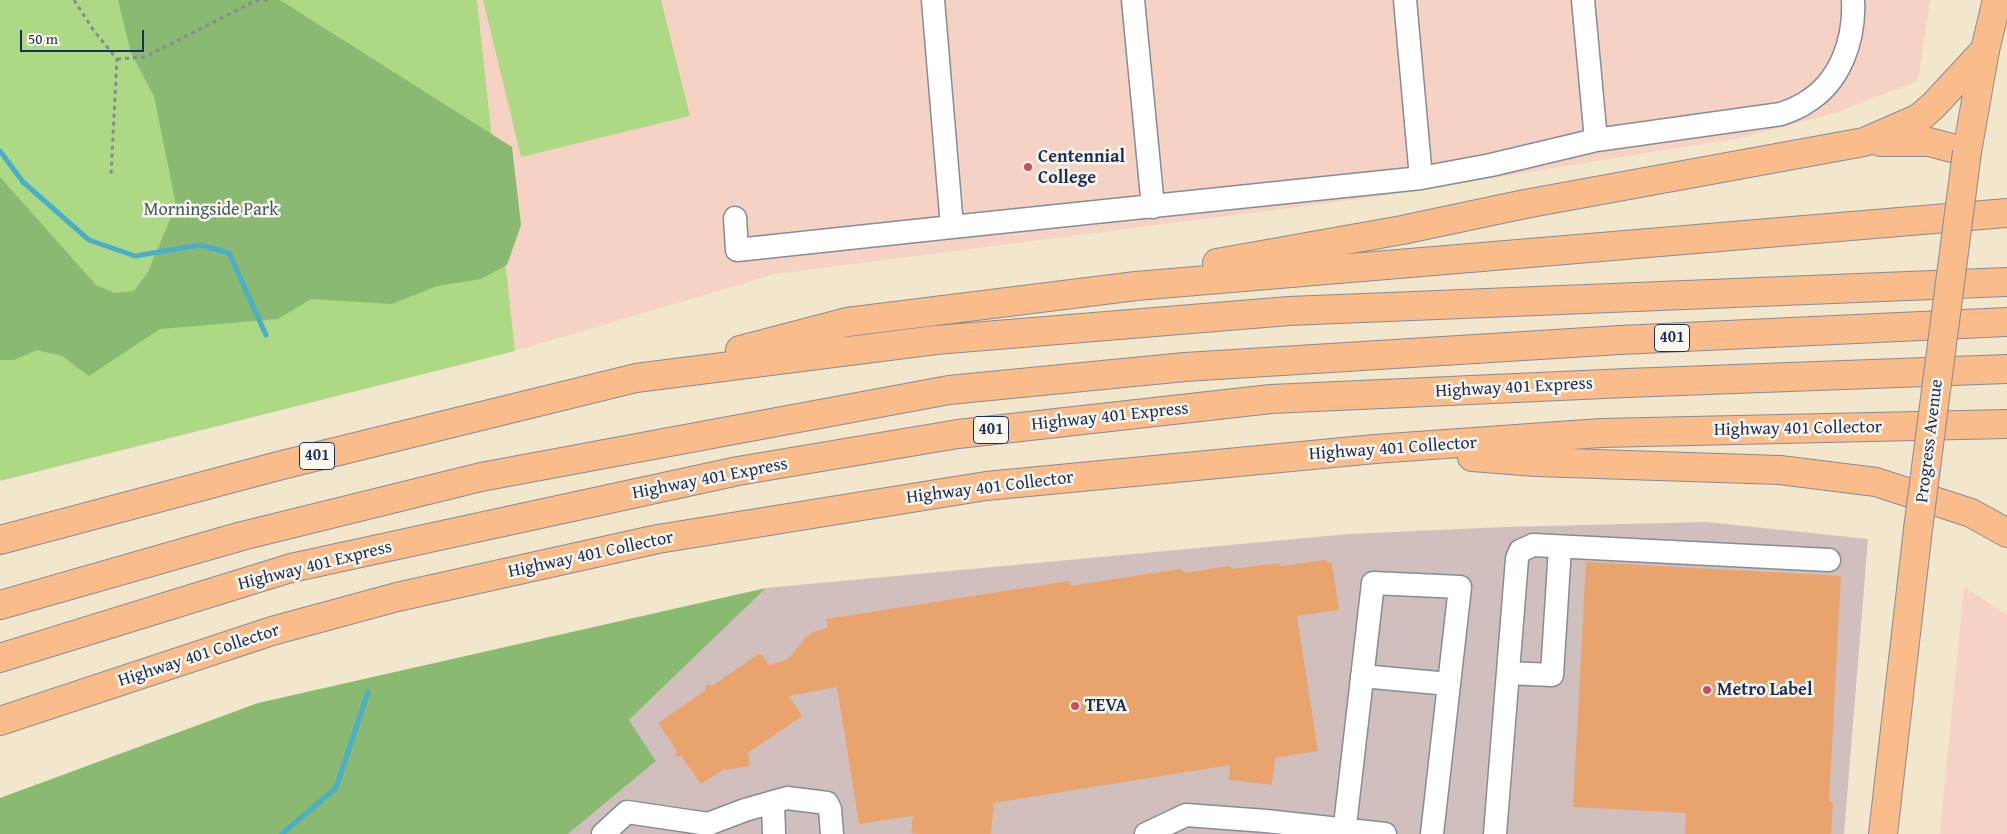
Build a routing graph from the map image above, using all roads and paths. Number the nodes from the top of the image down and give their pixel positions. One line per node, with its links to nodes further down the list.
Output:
1 (74, 0): 11 (path)
2 (272, 0): 11 (path)
3 (933, 0): 20 (lane)
4 (1133, 0): 17 (lane)
5 (1406, 0): 16 (lane)
6 (1583, 0): 12 (lane)
7 (1852, 0): 12 (lane)
8 (1983, 0): 10 (main road, Progress Avenue)
9 (1997, 0): 10 (main road, Progress Avenue)
10 (1985, 50): 13 (main road); 14 (main road, Progress Avenue)
11 (117, 59): 15 (path)
12 (1596, 140): 16 (lane)
13 (1864, 142): 14 (main road); 22 (main road)
14 (1967, 152): 48 (main road, Progress Avenue, bridge)
15 (111, 175)
16 (1421, 178): 17 (lane)
17 (1152, 207): 20 (lane)
18 (2007, 213): 22 (main road)
19 (735, 218): 20 (lane)
20 (952, 227)
21 (2007, 282): 25 (main road, 401)
22 (1136, 286): 25 (main road)
23 (2007, 322): 32 (main road, 401)
24 (2007, 370): 33 (main road, Highway 401 Express / 401)
25 (636, 378): 29 (main road, 401)
26 (2007, 424): 27 (main road, Highway 401 Collector)
27 (1375, 449): 28 (main road); 37 (main road, Highway 401 Collector)
28 (2007, 534)
29 (0, 540)
30 (1560, 547): 31 (lane); 34 (lane); 34 (lane)
31 (1829, 560)
32 (0, 606)
33 (0, 658)
34 (1508, 673): 47 (lane)
35 (1362, 676): 36 (lane); 36 (lane); 40 (lane)
36 (1449, 684): 46 (lane)
37 (0, 721)
38 (773, 802): 39 (lane); 42 (lane); 43 (lane)
39 (738, 823): 41 (lane)
40 (1344, 832): 44 (lane); 45 (lane)
41 (603, 834)
42 (774, 834)
43 (832, 834)
44 (1146, 834)
45 (1385, 834)
46 (1432, 834)
47 (1496, 834)
48 (1883, 834)

